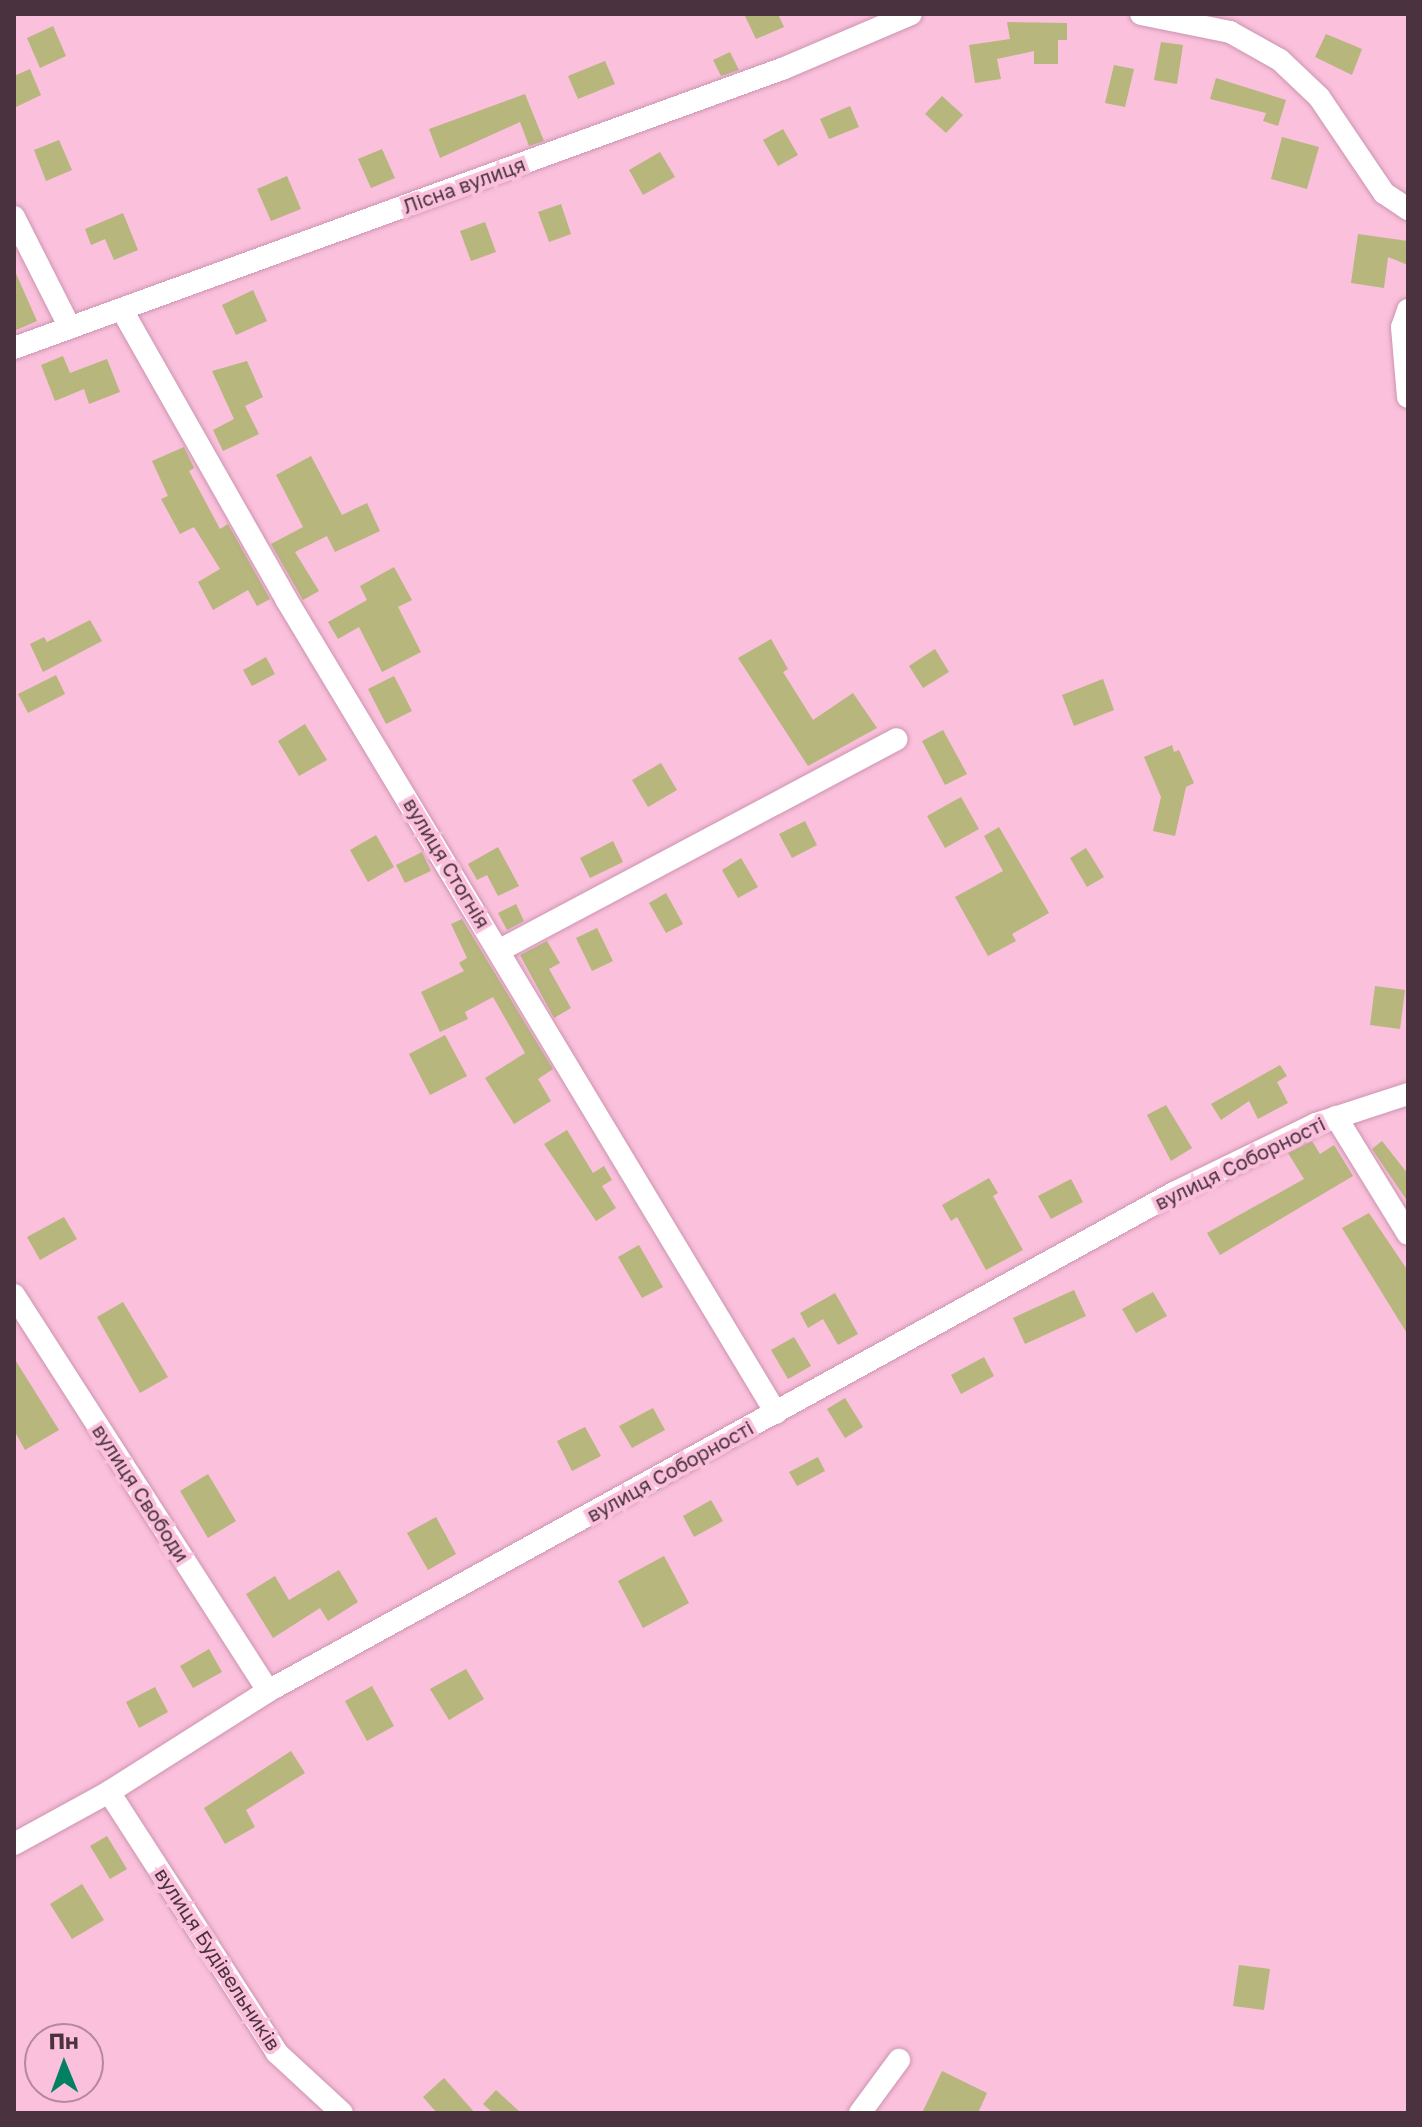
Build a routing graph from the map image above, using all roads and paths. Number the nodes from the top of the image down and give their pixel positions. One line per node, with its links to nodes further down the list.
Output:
1 (911, 14): 5 (street, Лісна вулиця)
2 (1141, 14): 3 (street)
3 (1408, 209)
4 (14, 217): 7 (street)
5 (122, 310): 7 (street, Лісна вулиця); 11 (street, вулиця Стогнія)
6 (1408, 310): 9 (street)
7 (70, 328): 8 (street, Лісна вулиця)
8 (14, 348)
9 (1408, 397)
10 (896, 739): 11 (street)
11 (500, 950): 16 (street, вулиця Стогнія)
12 (1408, 1094): 13 (street, вулиця Соборності)
13 (1336, 1117): 14 (street, вулиця Соборності); 16 (street, вулиця Соборності)
14 (1408, 1234)
15 (14, 1295): 17 (street, вулиця Свободи)
16 (776, 1413): 17 (street, вулиця Соборності)
17 (268, 1691): 18 (street, вулиця Соборності)
18 (109, 1792): 19 (street, вулиця Соборності); 21 (street, вулиця Будівельників)
19 (14, 1844)
20 (899, 2060): 22 (street)
21 (342, 2113)
22 (860, 2113)

